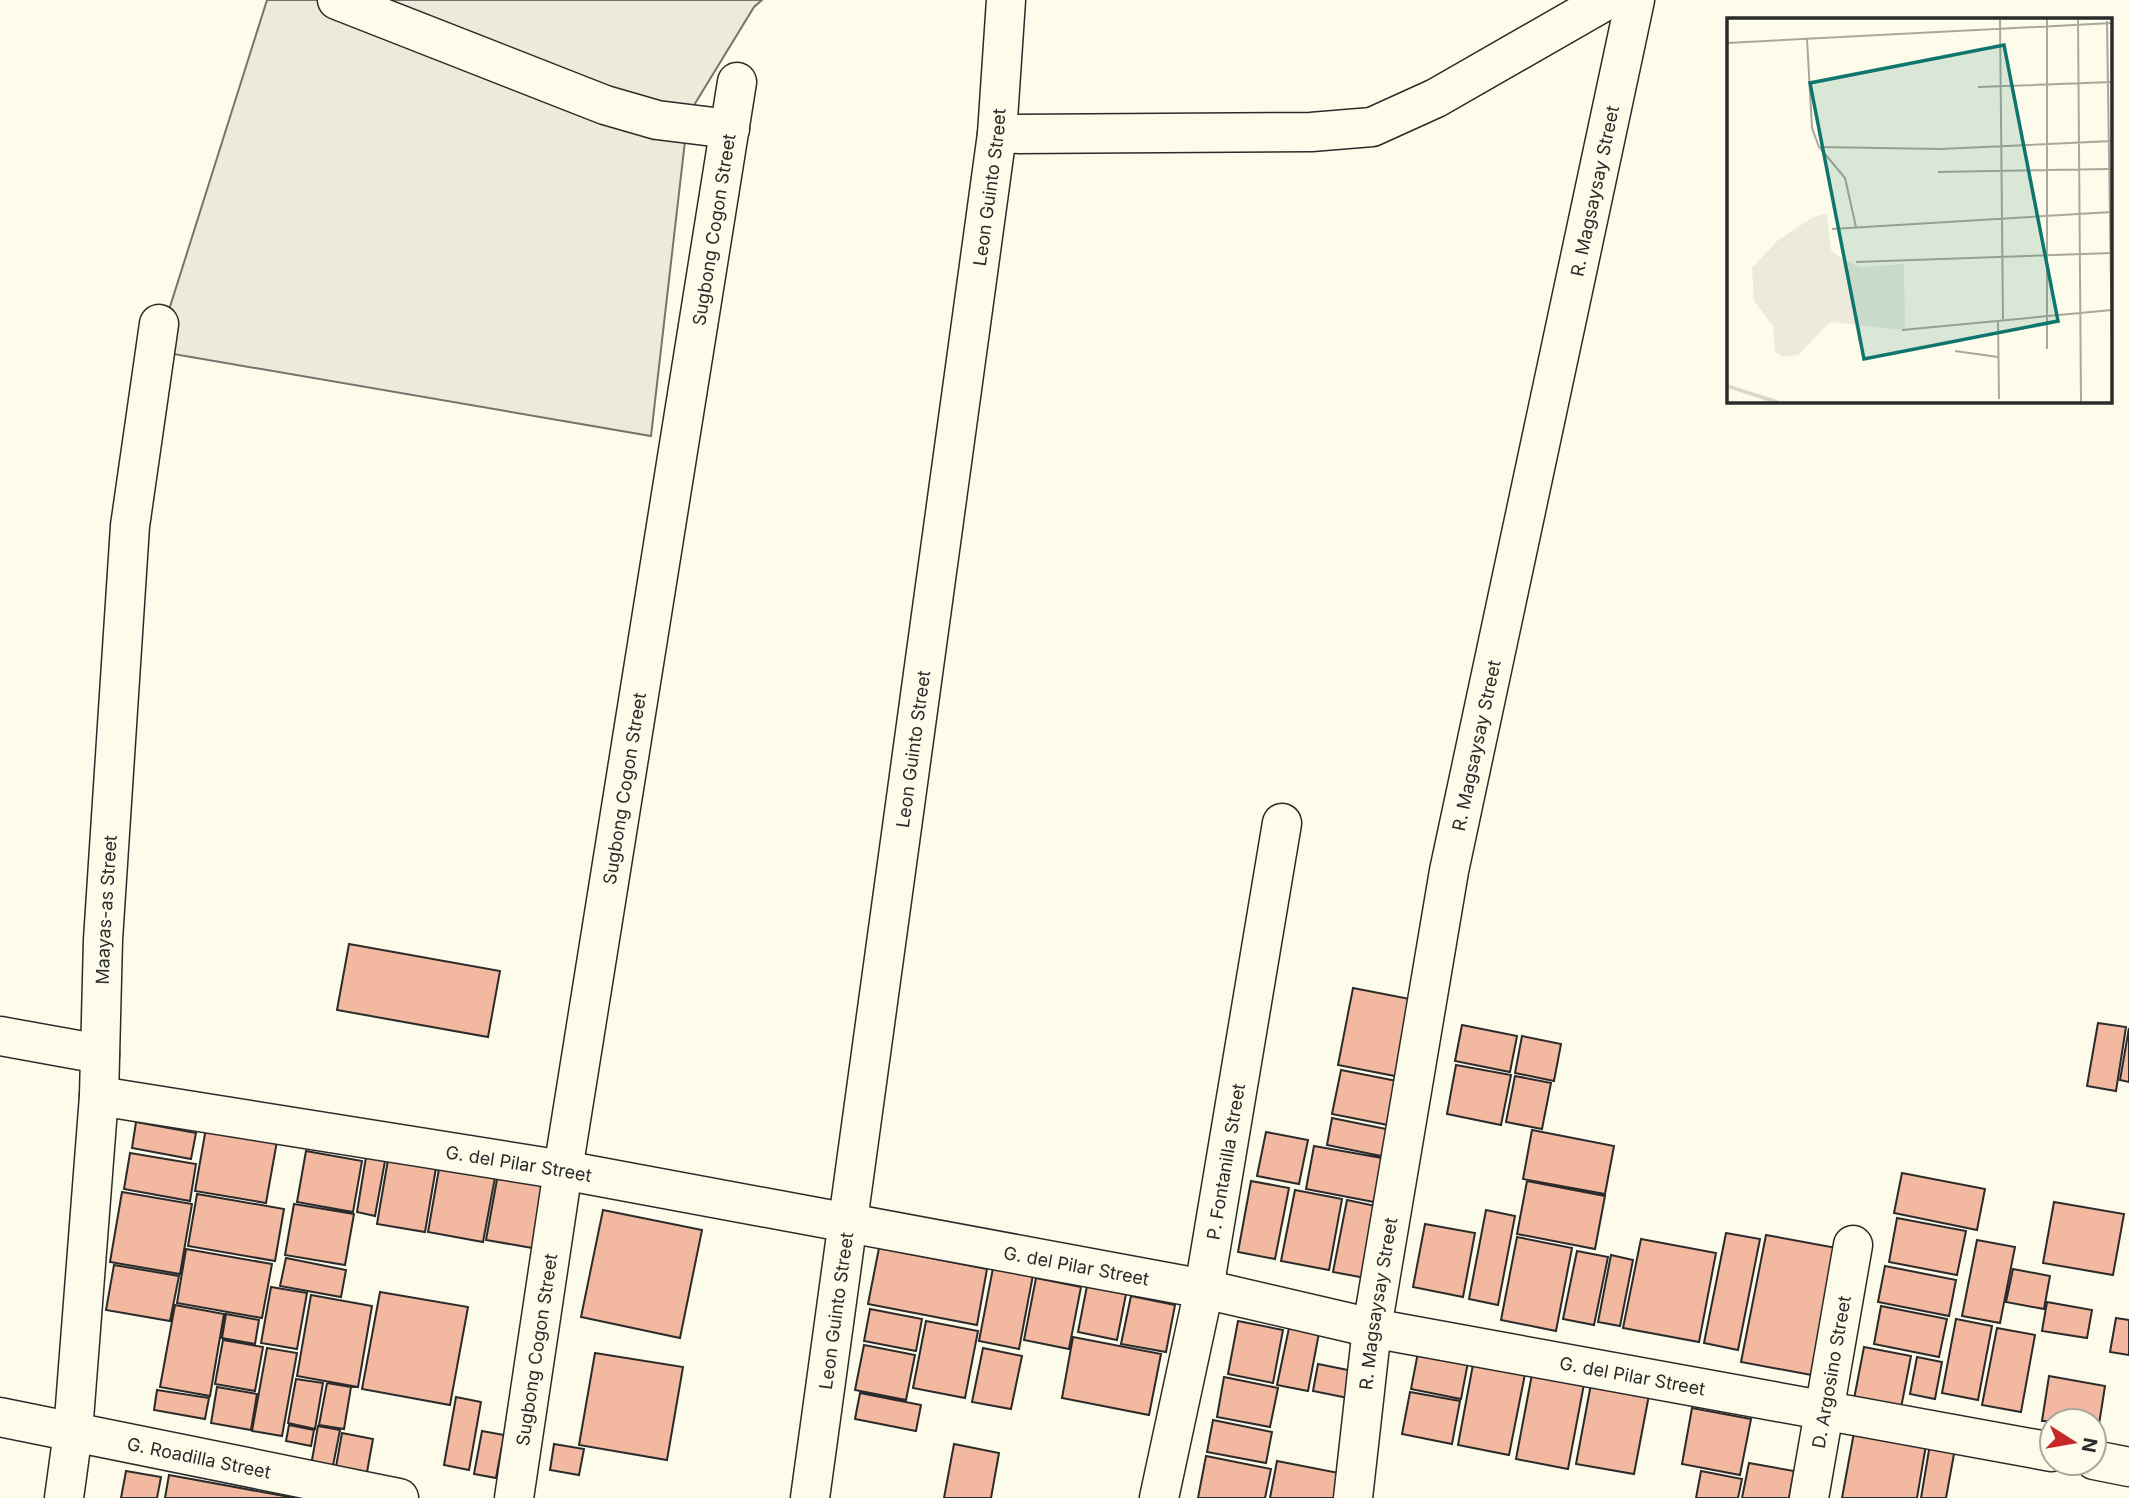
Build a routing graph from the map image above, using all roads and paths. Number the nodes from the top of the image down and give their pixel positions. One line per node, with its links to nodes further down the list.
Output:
1 (337, 0): 6 (street)
2 (1006, 0): 7 (street, Leon Guinto Street)
3 (1607, 0): 7 (street)
4 (1635, 0): 17 (street, R. Magsaysay Street)
5 (737, 82): 6 (street, Sugbong Cogon Street)
6 (730, 129): 13 (street, Sugbong Cogon Street)
7 (997, 134): 14 (street, Leon Guinto Street)
8 (159, 324): 11 (street, Maayas-as Street)
9 (1282, 823): 16 (street, P. Fontanilla Street)
10 (0, 1036): 11 (street)
11 (100, 1054): 12 (street, Maayas-as Street)
12 (99, 1096): 13 (street, G. del Pilar Street); 20 (street, Maayas-as Street)
13 (563, 1170): 14 (street, G. del Pilar Street); 26 (street, Sugbong Cogon Street)
14 (846, 1222): 16 (street, G. del Pilar Street); 27 (street, Leon Guinto Street)
15 (1853, 1245): 18 (street, D. Argosino Street)
16 (1204, 1289): 17 (street, G. del Pilar Street); 28 (street, P. Fontanilla Street)
17 (1372, 1328): 18 (street, G. del Pilar Street); 29 (street, R. Magsaysay Street)
18 (1823, 1410): 21 (street, G. del Pilar Street); 30 (street, D. Argosino Street)
19 (0, 1417): 20 (street, G. Roadilla Street)
20 (73, 1432): 24 (street, Maayas-as Street); 25 (street, G. Roadilla Street)
21 (2038, 1449)
22 (2108, 1463): 23 (street)
23 (2129, 1467)
24 (64, 1498)
25 (399, 1498)
26 (514, 1498)
27 (810, 1498)
28 (1159, 1498)
29 (1353, 1498)
30 (1809, 1498)

